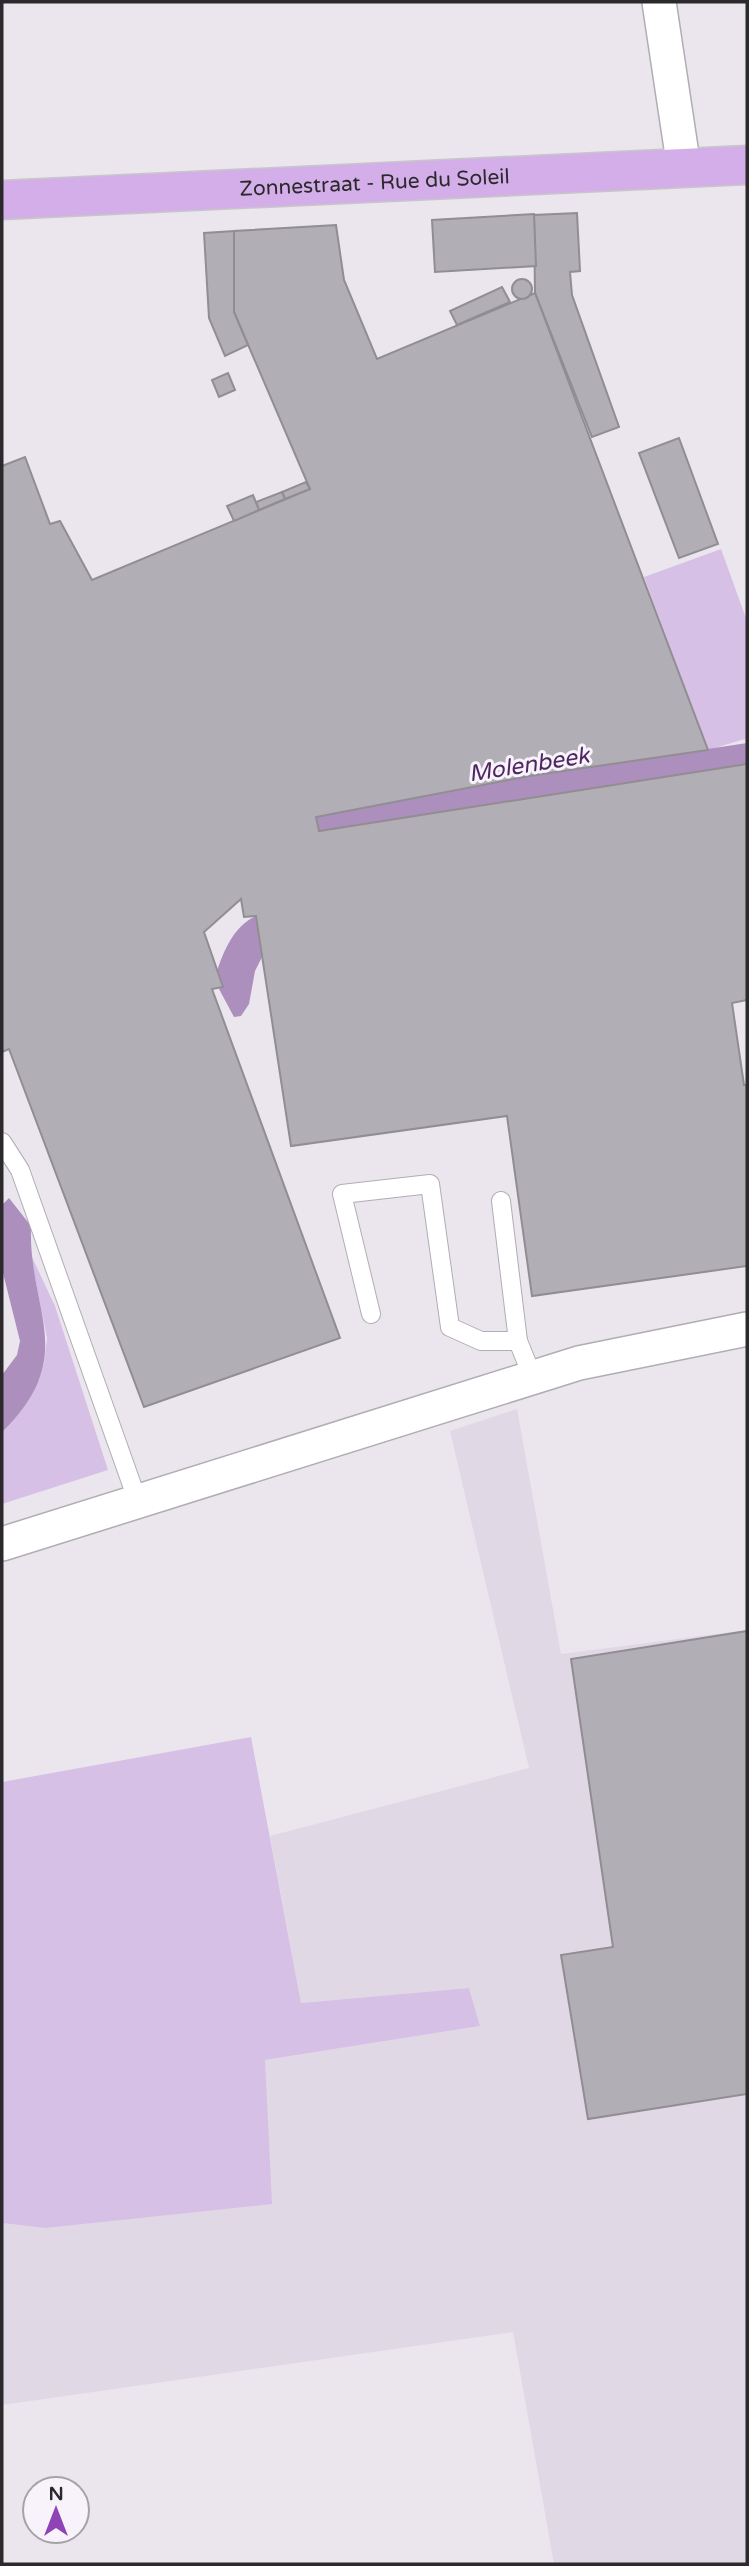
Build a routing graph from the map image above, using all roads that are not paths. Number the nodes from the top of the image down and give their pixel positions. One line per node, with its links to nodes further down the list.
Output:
1 (659, 2): 3 (street)
2 (747, 165): 3 (main road, Zonnestraat - Rue du Soleil)
3 (684, 168): 4 (main road, Zonnestraat - Rue du Soleil)
4 (2, 200)
5 (2, 1142): 11 (lane)
6 (500, 1201): 9 (lane)
7 (371, 1314): 9 (lane)
8 (747, 1329): 10 (street)
9 (518, 1341): 10 (lane)
10 (533, 1378): 11 (street)
11 (138, 1502): 12 (street)
12 (2, 1544)

